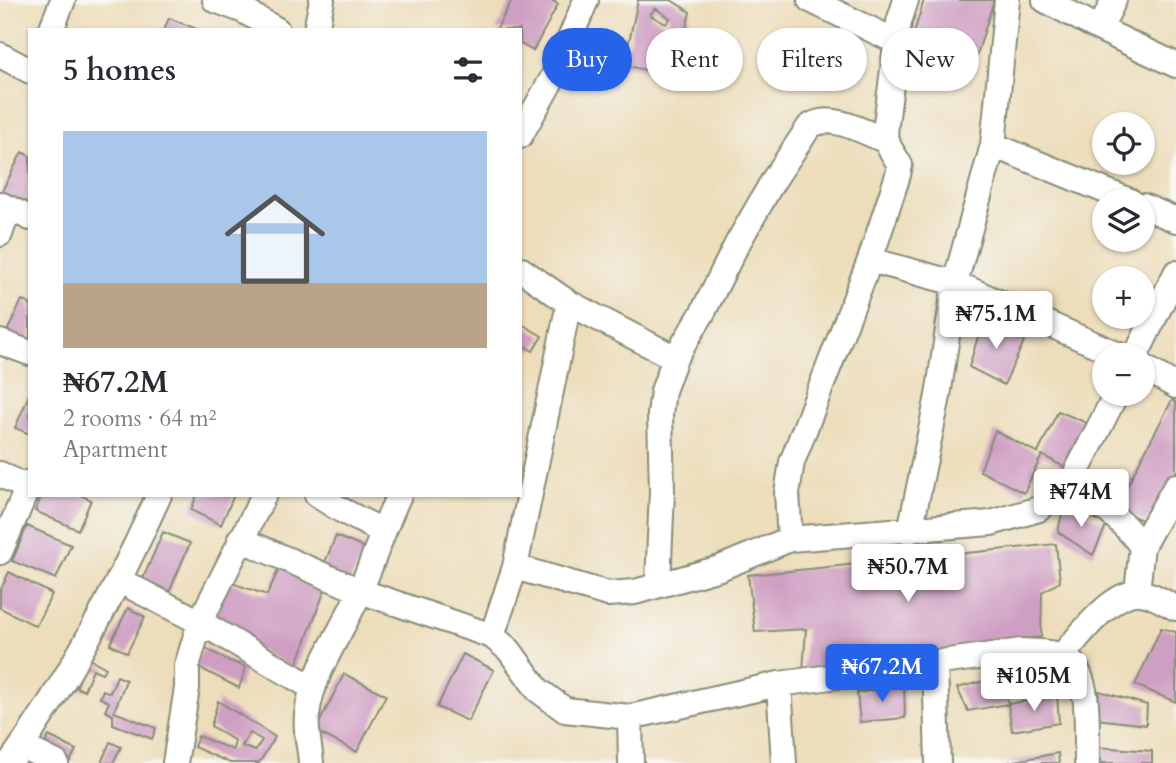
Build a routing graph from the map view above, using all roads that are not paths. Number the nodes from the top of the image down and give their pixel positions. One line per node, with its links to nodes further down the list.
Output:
1 (63, 0): 11 (street)
2 (215, 0): 10 (street)
3 (322, 0): 13 (street)
4 (586, 0): 21 (street)
5 (810, 0): 16 (street)
6 (906, 0): 14 (street)
7 (1007, 0): 23 (street)
8 (1045, 0): 15 (street)
9 (1114, 0): 15 (street)
10 (246, 6): 12 (street)
11 (52, 28)
12 (274, 28)
13 (316, 28)
14 (898, 28)
15 (1100, 29): 18 (street)
16 (881, 34)
17 (0, 54): 19 (street)
18 (1176, 65)
19 (28, 70)
20 (890, 91): 22 (street)
21 (522, 132)
22 (887, 141): 29 (street); 38 (street)
23 (993, 145): 24 (street); 31 (street)
24 (1101, 189)
25 (13, 210): 28 (street)
26 (1155, 211): 27 (street)
27 (1176, 220)
28 (0, 234)
29 (870, 260): 31 (street); 53 (street)
30 (522, 270): 33 (street)
31 (955, 283): 36 (street); 51 (street)
32 (1172, 290): 35 (street)
33 (569, 303): 38 (street); 56 (street)
34 (0, 342): 37 (street)
35 (1143, 343)
36 (1092, 344)
37 (28, 352)
38 (675, 358): 58 (street)
39 (1155, 374): 40 (street)
40 (1176, 386)
41 (1110, 406): 45 (street)
42 (0, 474): 43 (street)
43 (28, 485): 55 (street)
44 (1176, 486): 54 (street)
45 (1063, 487): 51 (street); 54 (street)
46 (158, 497): 57 (street)
47 (263, 497): 52 (street)
48 (320, 497): 50 (street)
49 (398, 497): 50 (street)
50 (382, 531): 59 (street)
51 (910, 531): 53 (street)
52 (240, 539): 59 (street); 62 (street)
53 (790, 539): 58 (street)
54 (1142, 545): 60 (street)
55 (0, 552)
56 (515, 567): 58 (street); 63 (street)
57 (120, 581): 62 (street); 69 (street)
58 (658, 584)
59 (360, 591): 63 (street); 67 (street)
60 (1138, 592): 61 (street); 64 (street)
61 (1176, 608)
62 (200, 622): 67 (street); 71 (street)
63 (492, 636): 68 (street)
64 (1061, 657): 65 (street); 76 (street)
65 (935, 662): 66 (street); 75 (street)
66 (779, 684): 68 (street); 74 (street)
67 (313, 688): 72 (street)
68 (630, 717): 73 (street)
69 (16, 755): 70 (street)
70 (56, 763)
71 (174, 763)
72 (312, 763)
73 (631, 763)
74 (784, 763)
75 (938, 763)
76 (1087, 763)

